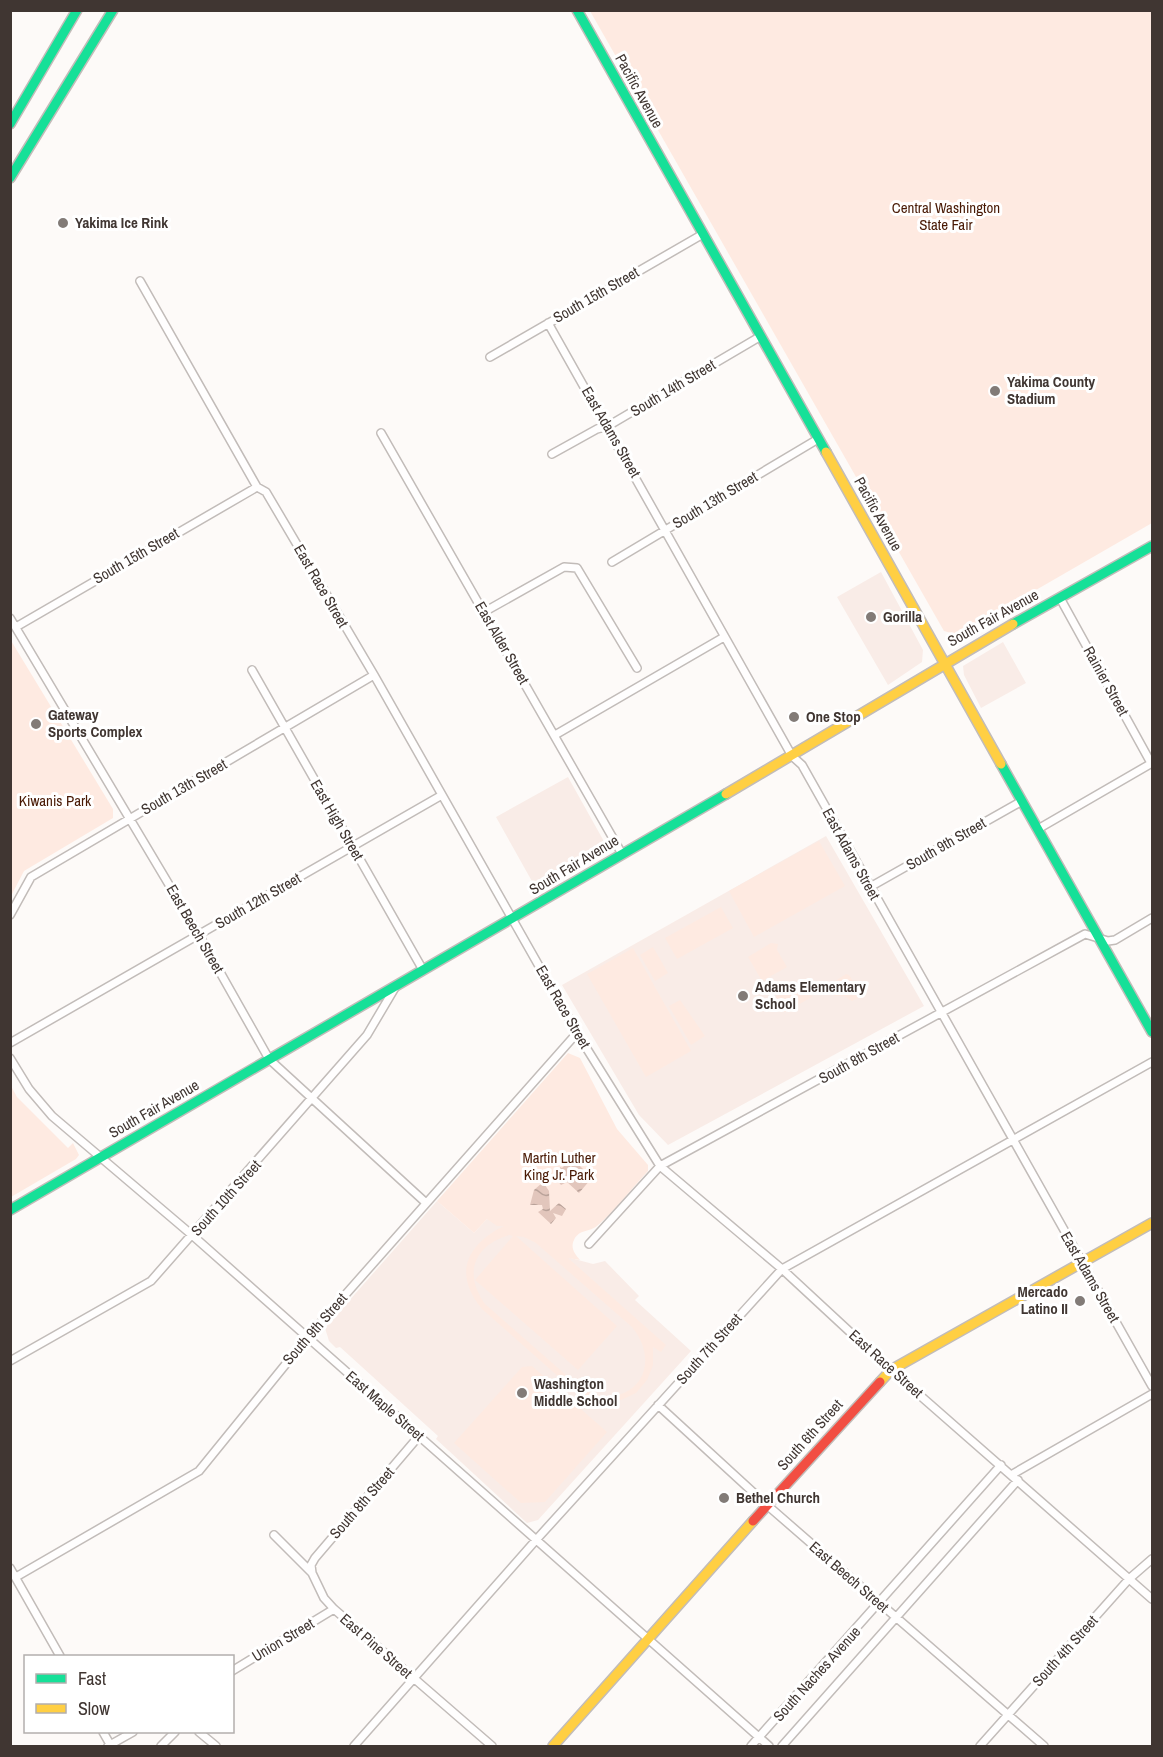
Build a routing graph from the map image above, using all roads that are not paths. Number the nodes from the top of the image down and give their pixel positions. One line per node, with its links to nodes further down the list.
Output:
1 (77, 10): 4 (main road)
2 (113, 10): 5 (main road)
3 (577, 10): 6 (main road, Pacific Avenue)
4 (10, 123)
5 (10, 178)
6 (703, 234): 8 (street, South 15th Street); 9 (main road, Pacific Avenue)
7 (140, 281): 15 (street, East Race Street)
8 (548, 323): 10 (street, South 15th Street); 11 (street, East Adams Street)
9 (761, 336): 11 (street, South 14th Street); 13 (main road, Pacific Avenue)
10 (490, 357)
11 (608, 426): 14 (street, South 14th Street); 16 (street, East Adams Street)
12 (381, 433): 20 (street, East Alder Street)
13 (818, 439): 16 (street, South 13th Street); 24 (main road, Pacific Avenue)
14 (552, 454)
15 (257, 487): 22 (street, South 15th Street); 27 (street, East Race Street)
16 (666, 529): 18 (street, South 13th Street); 23 (street, East Adams Street)
17 (1152, 546): 19 (main road, South Fair Avenue)
18 (612, 562)
19 (1060, 598): 24 (main road, South Fair Avenue); 31 (street, Rainier Street)
20 (484, 612): 25 (street); 29 (street, East Alder Street)
21 (10, 618): 22 (street, East Beech Street)
22 (16, 627): 34 (street, East Beech Street)
23 (724, 637): 29 (street); 30 (street, East Adams Street)
24 (944, 663): 30 (main road, South Fair Avenue); 33 (main road, Pacific Avenue)
25 (637, 668)
26 (252, 670): 28 (street, East High Street)
27 (374, 675): 28 (street, South 13th Street); 32 (street, East Race Street)
28 (284, 728): 34 (street, South 13th Street); 36 (street, East High Street)
29 (555, 735): 37 (street, East Alder Street)
30 (792, 756): 37 (main road, South Fair Avenue); 38 (street, East Adams Street)
31 (1152, 763): 35 (street)
32 (442, 795): 36 (street, South 12th Street); 41 (street, East Race Street)
33 (1022, 801): 35 (main road, Pacific Avenue); 38 (street, South 9th Street)
34 (130, 819): 39 (street, South 13th Street); 42 (street, East Beech Street)
35 (1038, 829): 43 (main road, Pacific Avenue)
36 (353, 847): 42 (street, South 12th Street); 44 (street, East High Street)
37 (622, 854): 41 (main road, South Fair Avenue)
38 (870, 887): 46 (street, East Adams Street)
39 (10, 915)
40 (1152, 918): 43 (street, South 8th Street)
41 (513, 919): 44 (main road, South Fair Avenue); 48 (street, East Race Street)
42 (199, 935): 49 (street, South 12th Street); 51 (street, East Beech Street)
43 (1100, 938): 46 (street, South 8th Street); 47 (main road, Pacific Avenue)
44 (423, 970): 45 (main road, South Fair Avenue)
45 (397, 985): 51 (main road, South Fair Avenue); 53 (street, South 10th Street)
46 (940, 1013): 54 (street, East Adams Street); 56 (street, South 8th Street)
47 (1152, 1032)
48 (577, 1033): 56 (street, East Race Street); 57 (street, South 9th Street)
49 (10, 1043)
50 (10, 1058): 55 (street, East Maple Street)
51 (269, 1059): 53 (street, East Beech Street); 55 (main road, South Fair Avenue)
52 (1152, 1062): 54 (street, South 7th Street)
53 (313, 1100): 57 (street, East Beech Street); 60 (street, South 10th Street)
54 (1012, 1139): 62 (street, East Adams Street); 63 (street, South 7th Street)
55 (102, 1157): 58 (main road, South Fair Avenue); 60 (street, East Maple Street)
56 (660, 1166): 61 (street, South 8th Street); 63 (street, East Race Street)
57 (425, 1202): 64 (street, South 9th Street)
58 (10, 1210)
59 (1152, 1223): 62 (main road, South 6th Street)
60 (192, 1235): 64 (street, East Maple Street); 65 (street, South 10th Street)
61 (589, 1245)
62 (1082, 1263): 66 (main road, South 6th Street); 67 (street, East Adams Street)
63 (782, 1269): 66 (street, East Race Street); 69 (street, South 7th Street)
64 (307, 1338): 70 (street, East Maple Street); 80 (street, South 9th Street)
65 (10, 1361)
66 (891, 1370): 71 (street, East Race Street); 74 (main road, South 6th Street)
67 (1152, 1386)
68 (1152, 1394): 72 (street)
69 (658, 1405): 74 (street, East Beech Street); 76 (street, South 7th Street)
70 (419, 1437): 76 (street, East Maple Street); 79 (street, South 8th Street)
71 (1001, 1465): 72 (street, East Race Street); 83 (street, South Naches Avenue)
72 (1011, 1475): 73 (street, East Race Street)
73 (1018, 1480): 81 (street, East Race Street); 85 (street, South Naches Avenue)
74 (767, 1505): 83 (street, East Beech Street); 86 (main road, South 6th Street)
75 (274, 1535): 79 (street, East Pine Street)
76 (536, 1540): 86 (street, East Maple Street); 89 (street, South 7th Street)
77 (1152, 1559): 81 (street, South 4th Street)
78 (10, 1568): 80 (street)
79 (312, 1574): 84 (street, East Pine Street)
80 (16, 1577): 87 (street)
81 (1129, 1579): 82 (street, East Race Street); 90 (street, South 4th Street)
82 (1152, 1599)
83 (880, 1604): 85 (street, East Beech Street); 94 (street, South Naches Avenue)
84 (334, 1609): 88 (street, Union Street); 89 (street, East Pine Street)
85 (896, 1618): 90 (street, East Beech Street); 103 (street, South Naches Avenue)
86 (645, 1640): 94 (street, East Maple Street); 100 (main road, South 6th Street)
87 (59, 1655)
88 (234, 1670)
89 (414, 1679): 98 (street, South 7th Street); 99 (street, East Pine Street)
90 (1008, 1715): 104 (street, South 4th Street); 105 (street, East Beech Street)
91 (130, 1733): 95 (street)
92 (173, 1733): 96 (street)
93 (201, 1733): 97 (street)
94 (759, 1738): 101 (street, South Naches Avenue); 102 (street, East Maple Street)
95 (110, 1746)
96 (161, 1746)
97 (216, 1746)
98 (354, 1746)
99 (492, 1746)
100 (553, 1746)
101 (751, 1746)
102 (769, 1746)
103 (782, 1746)
104 (980, 1746)
105 (1044, 1746)

